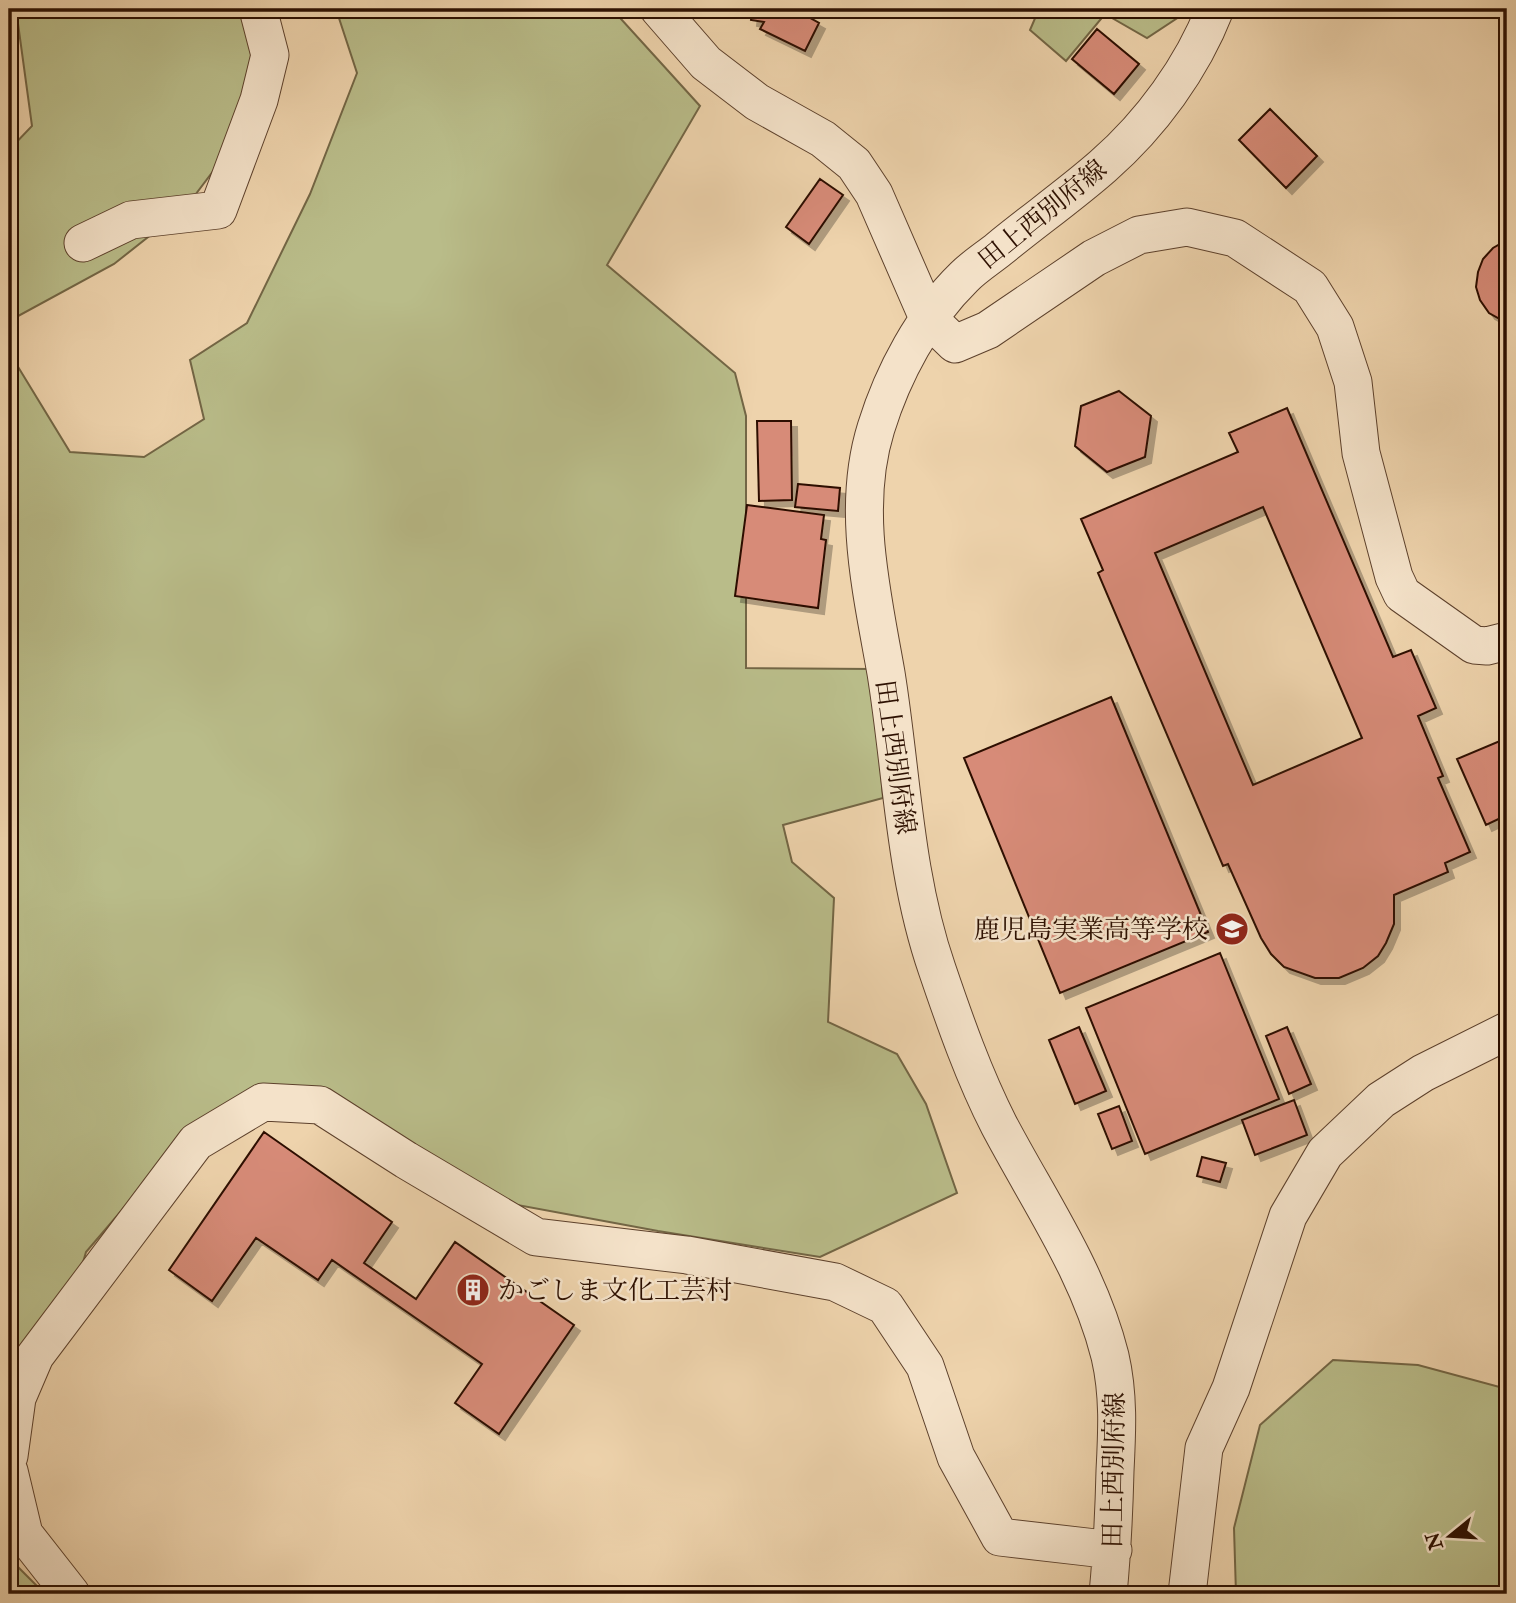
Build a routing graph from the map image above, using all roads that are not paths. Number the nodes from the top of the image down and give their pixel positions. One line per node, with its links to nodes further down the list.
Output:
1 (258, 9): 4 (street)
2 (659, 9): 5 (street)
3 (1215, 9): 5 (street, 田上西別府線)
4 (83, 243)
5 (928, 318): 6 (street); 10 (street, 田上西別府線)
6 (1507, 641)
7 (1507, 1031): 13 (street)
8 (9, 1457): 10 (street)
9 (9, 1471): 11 (street)
10 (1113, 1550): 12 (street, 田上西別府線)
11 (71, 1594)
12 (1108, 1594)
13 (1187, 1594)

